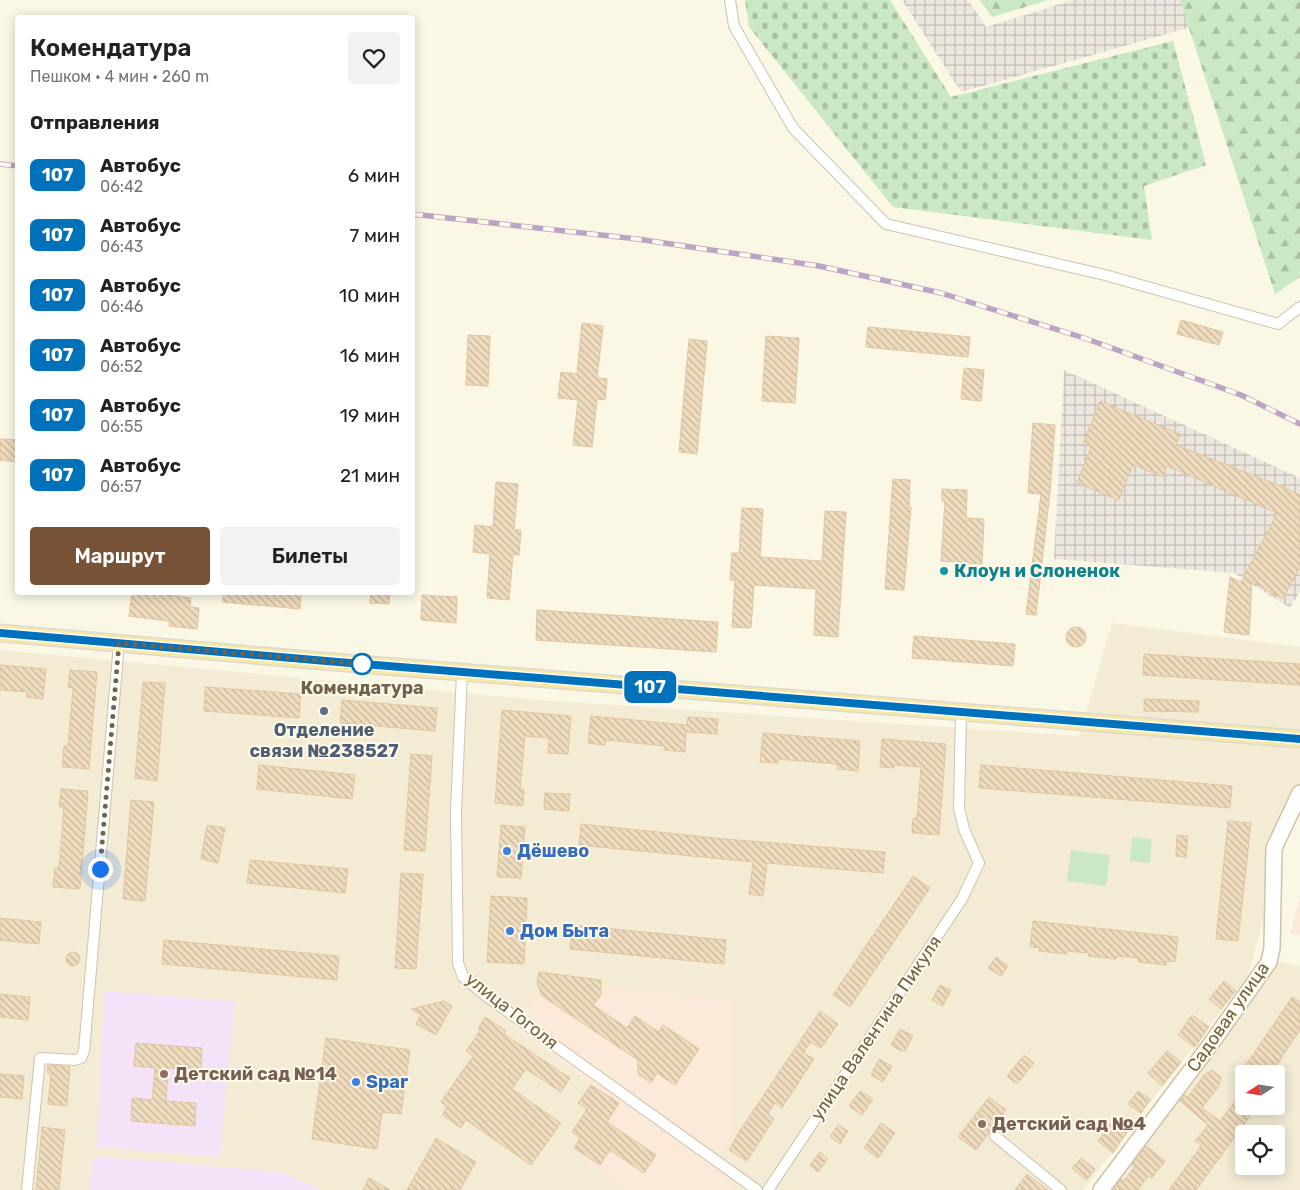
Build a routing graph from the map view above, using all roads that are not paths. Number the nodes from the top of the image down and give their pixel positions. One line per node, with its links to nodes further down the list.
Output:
1 (730, 0): 2 (street)
2 (1300, 307)
3 (0, 633): 4 (main road)
4 (119, 643): 5 (main road); 10 (street)
5 (462, 672): 6 (main road); 11 (street, улица Гоголя)
6 (961, 712): 7 (main road); 12 (street, улица Валентина Пикуля)
7 (1300, 739)
8 (1300, 792): 14 (street, Садовая улица)
9 (995, 1136): 13 (street)
10 (27, 1190)
11 (757, 1190)
12 (768, 1190)
13 (1061, 1190)
14 (1101, 1190)

